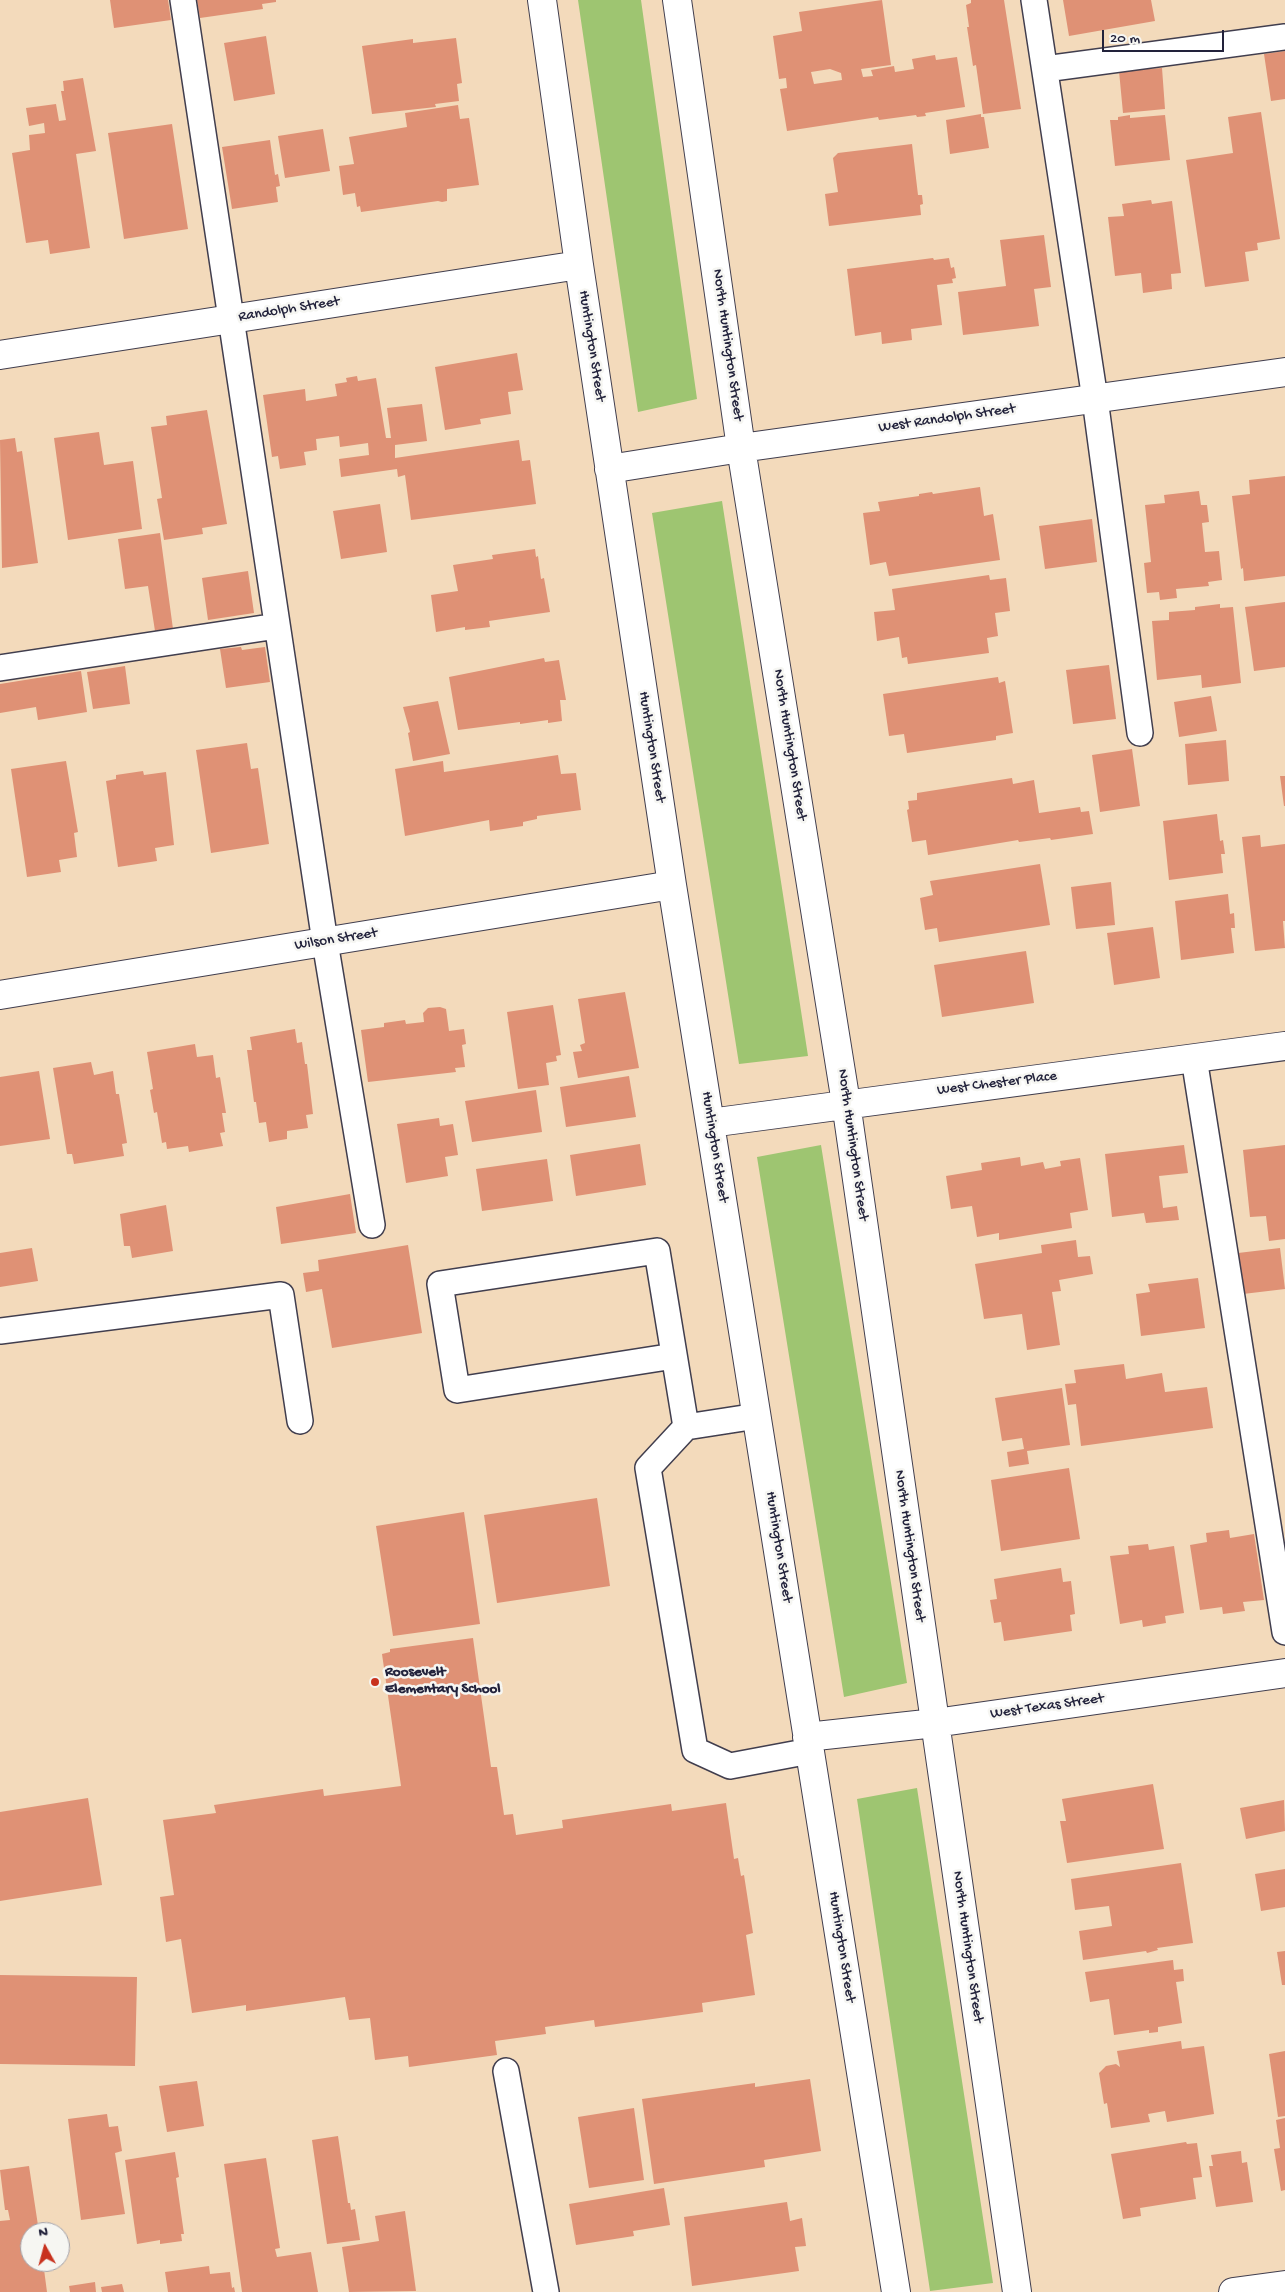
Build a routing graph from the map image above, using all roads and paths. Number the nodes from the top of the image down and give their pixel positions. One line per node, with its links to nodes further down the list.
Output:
1 (183, 0): 8 (lane)
2 (542, 0): 7 (street, Huntington Street)
3 (677, 0): 12 (street, North Huntington Street)
4 (1034, 0): 6 (lane)
5 (1285, 37): 6 (lane)
6 (1045, 69): 11 (lane)
7 (579, 265): 8 (street, Randolph Street); 13 (street, Huntington Street)
8 (230, 319): 9 (street, Randolph Street); 14 (lane)
9 (0, 355)
10 (1285, 372): 11 (street, West Randolph Street)
11 (1095, 399): 12 (street, West Randolph Street); 16 (lane)
12 (741, 448): 13 (street, West Randolph Street); 22 (street, North Huntington Street)
13 (609, 469): 17 (street, Huntington Street)
14 (276, 626): 15 (lane); 18 (lane)
15 (0, 668)
16 (1140, 733)
17 (672, 885): 18 (street, Wilson Street); 23 (street, Huntington Street)
18 (324, 942): 19 (street, Wilson Street); 24 (lane)
19 (0, 995)
20 (1285, 1046): 21 (street, West Chester Place)
21 (1194, 1058): 22 (street, West Chester Place); 30 (lane)
22 (846, 1103): 23 (street, West Chester Place); 32 (street, North Huntington Street)
23 (710, 1123): 27 (street, Huntington Street)
24 (372, 1225)
25 (0, 1332): 28 (lane)
26 (674, 1356): 26 (lane); 29 (lane)
27 (756, 1416): 29 (lane); 33 (street, Huntington Street)
28 (300, 1421)
29 (686, 1427): 33 (lane)
30 (1285, 1632)
31 (1285, 1673): 32 (street, West Texas Street)
32 (935, 1723): 33 (street, West Texas Street); 38 (street, North Huntington Street)
33 (809, 1744): 37 (street, Huntington Street)
34 (506, 2071): 36 (lane)
35 (1285, 2285): 39 (street)
36 (546, 2292)
37 (896, 2292)
38 (1018, 2292)
39 (1233, 2292)

